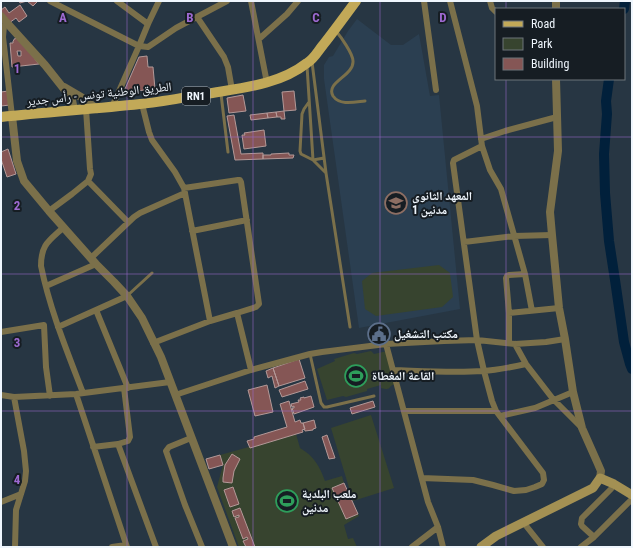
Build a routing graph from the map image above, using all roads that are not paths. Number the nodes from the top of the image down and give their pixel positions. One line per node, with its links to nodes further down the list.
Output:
1 (50, 1): 18 (street)
2 (117, 1): 15 (street)
3 (159, 1): 15 (street)
4 (227, 1): 13 (street)
5 (251, 1): 17 (street)
6 (298, 1): 17 (street)
7 (356, 1): 16 (main road, الطريق الوطنية تونس - رأس جدير / RN1)
8 (424, 1): 24 (street)
9 (450, 1): 36 (street)
10 (490, 1): 11 (street)
11 (495, 11)
12 (1, 16): 14 (street)
13 (197, 17): 18 (street); 23 (street)
14 (7, 23): 22 (street); 33 (street)
15 (148, 24): 18 (street)
16 (336, 29): 19 (main road, الطريق الوطنية تونس - رأس جدير / RN1); 26 (lane)
17 (259, 39): 21 (street)
18 (139, 46): 29 (street)
19 (309, 62): 21 (main road, الطريق الوطنية تونس - رأس جدير / RN1); 27 (lane); 39 (lane)
20 (556, 80): 35 (street)
21 (267, 83): 23 (main road, الطريق الوطنية تونس - رأس جدير / RN1)
22 (60, 84): 31 (street); 32 (street)
23 (232, 90): 25 (main road, الطريق الوطنية تونس - رأس جدير / RN1)
24 (436, 90)
25 (220, 92): 28 (main road, الطريق الوطنية تونس - رأس جدير / RN1); 38 (lane)
26 (365, 101)
27 (309, 102): 40 (lane); 40 (lane)
28 (142, 104): 29 (main road, الطريق الوطنية تونس - رأس جدير / RN1); 43 (street)
29 (112, 107): 31 (main road, الطريق الوطنية تونس - رأس جدير / RN1)
30 (86, 109): 31 (main road, الطريق الوطنية تونس - رأس جدير / RN1); 32 (main road, الطريق الوطنية تونس - رأس جدير / RN1); 42 (street)
31 (97, 109)
32 (74, 110): 33 (main road, الطريق الوطنية تونس - رأس جدير / RN1)
33 (12, 116): 34 (main road, الطريق الوطنية تونس - رأس جدير / RN1); 44 (street)
34 (1, 117)
35 (556, 117): 36 (street); 49 (street)
36 (481, 139): 37 (street)
37 (482, 146): 50 (street); 51 (street)
38 (228, 152)
39 (324, 158): 40 (lane); 41 (lane)
40 (313, 160): 41 (lane)
41 (326, 173): 66 (lane)
42 (88, 181): 44 (street); 46 (street)
43 (185, 191): 45 (street); 46 (street); 48 (street)
44 (49, 211): 47 (street)
45 (247, 220): 48 (street); 60 (street)
46 (128, 222): 52 (street)
47 (64, 227): 52 (street); 55 (street)
48 (192, 231): 63 (street)
49 (552, 235): 50 (street); 57 (street)
50 (514, 236): 51 (street); 54 (street)
51 (464, 242): 69 (street)
52 (94, 261): 55 (street); 56 (street)
53 (152, 273): 56 (lane)
54 (525, 274): 59 (street); 61 (street)
55 (46, 286): 62 (street)
56 (127, 296): 58 (street); 70 (street)
57 (559, 308): 59 (street); 68 (street)
58 (96, 310): 65 (street); 79 (street)
59 (532, 310): 61 (street)
60 (237, 313): 63 (street); 75 (street)
61 (509, 313): 72 (street)
62 (54, 317): 64 (street); 65 (street)
63 (210, 321): 70 (street)
64 (44, 325): 67 (street); 85 (street)
65 (58, 327): 81 (street)
66 (350, 327)
67 (1, 332)
68 (566, 339): 72 (street); 80 (street)
69 (477, 340): 71 (street); 72 (street); 77 (street)
70 (153, 343): 78 (street)
71 (386, 344): 73 (street); 76 (street)
72 (512, 344): 74 (street)
73 (310, 354): 75 (street); 86 (lane)
74 (526, 364): 77 (street); 88 (street)
75 (251, 370): 84 (street)
76 (393, 370): 77 (street); 89 (street)
77 (484, 371): 90 (street)
78 (170, 382): 79 (street); 84 (street)
79 (126, 388): 81 (street); 93 (street)
80 (573, 392): 88 (street); 91 (street)
81 (83, 393): 82 (street)
82 (76, 394): 85 (street); 94 (street)
83 (1, 395): 87 (street)
84 (175, 395): 92 (street)
85 (50, 396): 87 (street)
86 (374, 396)
87 (14, 397): 98 (street)
88 (555, 400): 90 (street); 91 (street)
89 (404, 411): 90 (street); 95 (street)
90 (498, 414): 95 (street)
91 (582, 428): 96 (street)
92 (191, 438): 109 (street); 110 (street)
93 (118, 444): 94 (street); 108 (street)
94 (93, 447): 105 (street)
95 (422, 478): 103 (street)
96 (600, 478): 97 (main road); 102 (main road)
97 (614, 484): 99 (main road); 104 (street)
98 (21, 494): 101 (street); 106 (street)
99 (632, 495)
100 (632, 499): 104 (street)
101 (1, 502)
102 (523, 522): 113 (main road); 114 (street)
103 (438, 527): 111 (street); 112 (street)
104 (594, 537): 115 (street)
105 (126, 546): 107 (street)
106 (15, 547)
107 (112, 547)
108 (156, 547)
109 (202, 547)
110 (233, 547)
111 (412, 547)
112 (443, 547)
113 (481, 547)
114 (543, 547)
115 (581, 547)

